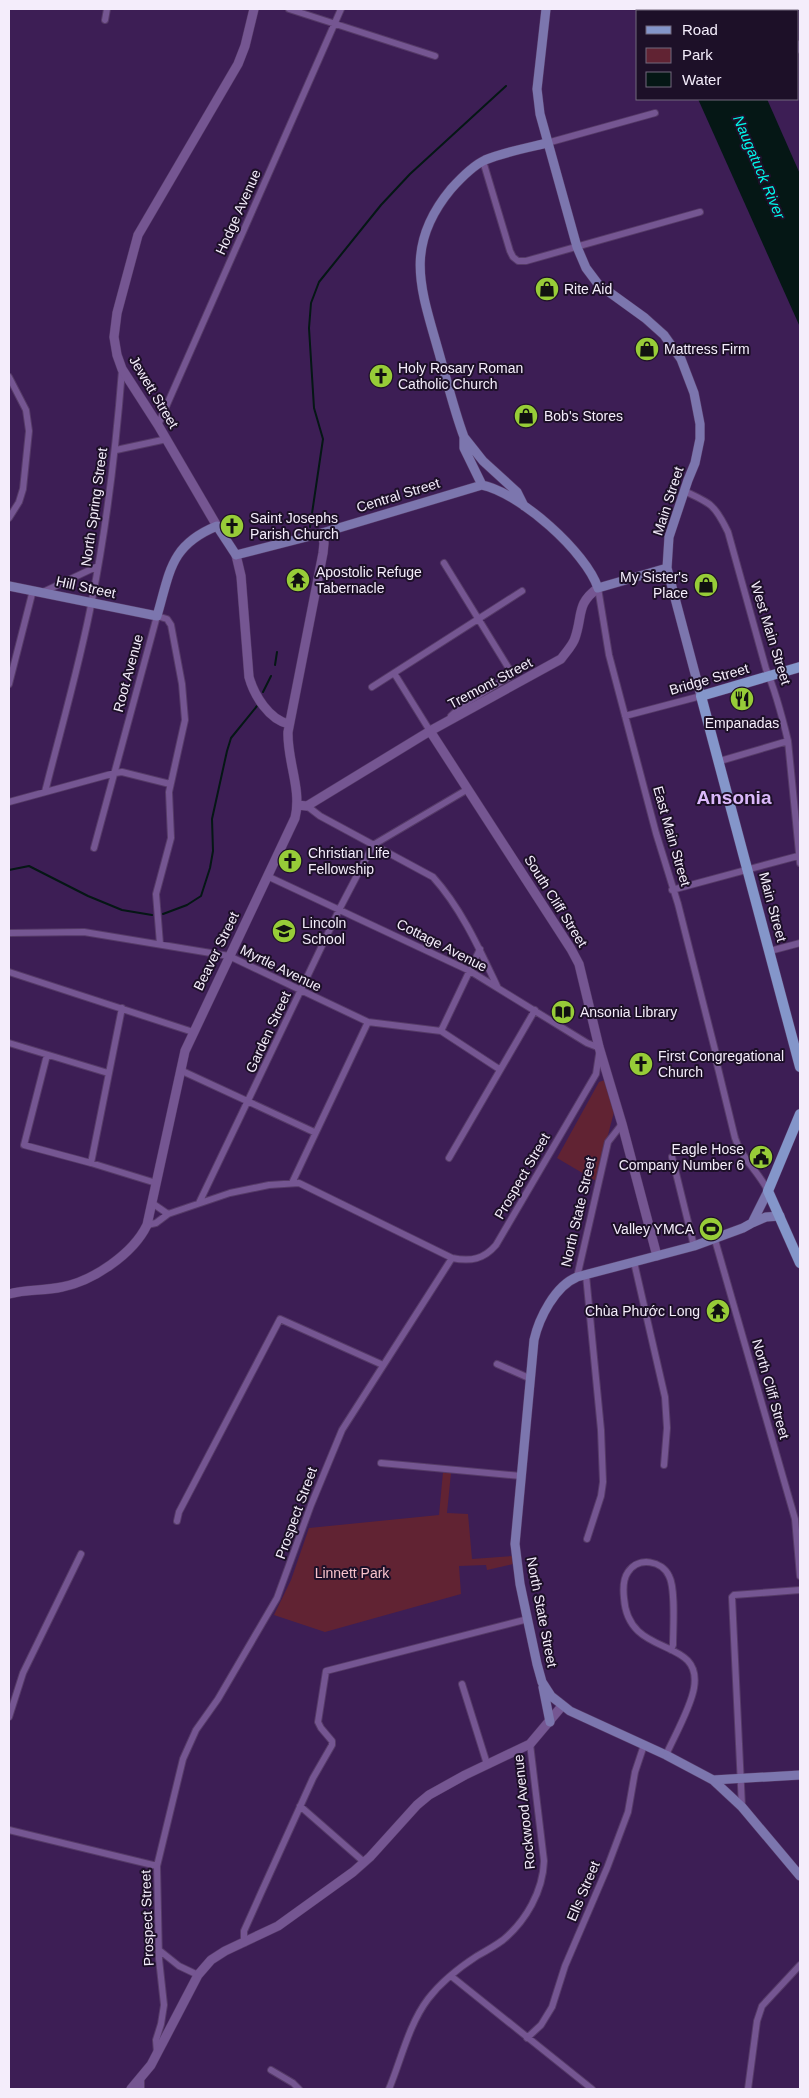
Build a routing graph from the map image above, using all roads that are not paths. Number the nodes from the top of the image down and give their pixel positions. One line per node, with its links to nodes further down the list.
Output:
1 (107, 9): 6 (street)
2 (254, 9): 14 (street, Jewett Street)
3 (289, 9): 7 (street)
4 (341, 9): 7 (street, Hodge Avenue)
5 (546, 9): 10 (main road, Main Street)
6 (105, 20)
7 (335, 23): 8 (street); 16 (street, Hodge Avenue)
8 (435, 56)
9 (655, 113): 10 (street)
10 (547, 143): 11 (main road); 13 (main road, Main Street)
11 (484, 161): 13 (street); 17 (main road)
12 (700, 212): 13 (street)
13 (577, 247): 22 (main road, Main Street)
14 (122, 369): 16 (street, Jewett Street); 19 (street, North Spring Street)
15 (10, 382): 24 (street)
16 (158, 425): 18 (street, Jewett Street)
17 (464, 437): 20 (main road, East Main Street); 21 (main road)
18 (167, 439): 19 (street); 25 (street, Jewett Street)
19 (116, 450): 29 (street, North Spring Street)
20 (483, 461): 21 (main road); 23 (main road, East Main Street)
21 (482, 485): 23 (main road, East Main Street); 26 (main road, Central Street)
22 (684, 491): 30 (main road, Main Street); 40 (street, West Main Street)
23 (524, 506): 32 (main road, East Main Street)
24 (9, 518)
25 (217, 526): 27 (main road, Jewett Street); 36 (main road, Root Avenue)
26 (322, 533): 27 (main road, Central Street); 45 (street, Beaver Street)
27 (236, 555): 45 (street, Jewett Street)
28 (444, 563): 37 (street)
29 (98, 566): 33 (street); 35 (street, North Spring Street)
30 (668, 568): 32 (main road); 43 (main road, Main Street)
31 (9, 586): 33 (main road, Hill Street)
32 (598, 588): 44 (street, East Main Street); 46 (street, Tremont Street)
33 (38, 591): 35 (main road, Hill Street); 41 (street)
34 (522, 591): 37 (street)
35 (92, 602): 36 (main road, Hill Street); 52 (street, North Spring Street)
36 (157, 616): 49 (street, Root Avenue); 50 (street)
37 (478, 618): 39 (street); 46 (street)
38 (800, 667): 40 (main road, Bridge Street)
39 (394, 673): 42 (street); 46 (street, South Cliff Street)
40 (769, 676): 43 (main road, Bridge Street); 47 (street, West Main Street)
41 (9, 684)
42 (372, 687)
43 (701, 696): 44 (street, Bridge Street); 48 (main road, Main Street)
44 (625, 716): 61 (street, East Main Street)
45 (289, 724): 54 (street, Beaver Street)
46 (430, 731): 51 (street, South Cliff Street); 55 (street, Tremont Street)
47 (788, 741): 48 (street); 58 (street, West Main Street)
48 (720, 761): 59 (main road, Main Street)
49 (116, 773): 50 (street); 52 (street); 57 (street, Root Avenue)
50 (170, 784): 65 (street)
51 (468, 789): 56 (street); 79 (street, South Cliff Street)
52 (45, 792): 53 (street)
53 (9, 802)
54 (297, 805): 55 (street); 60 (street, Beaver Street)
55 (307, 806): 56 (street)
56 (373, 845): 62 (street, Garden Street); 66 (street)
57 (94, 848)
58 (799, 859): 59 (street)
59 (749, 869): 61 (street); 67 (main road, Main Street)
60 (268, 876): 62 (street, Cottage Avenue); 68 (street, Beaver Street)
61 (672, 890): 94 (street, East Main Street)
62 (340, 908): 69 (street, Cottage Avenue); 72 (street, Garden Street)
63 (9, 932): 65 (street, Myrtle Avenue)
64 (800, 943): 67 (street)
65 (160, 944): 68 (street, Myrtle Avenue)
66 (480, 949): 69 (street); 71 (street)
67 (770, 951): 81 (main road, Main Street)
68 (229, 956): 72 (street, Myrtle Avenue); 77 (street, Beaver Street)
69 (470, 971): 71 (street, Cottage Avenue); 76 (street)
70 (9, 972): 73 (street)
71 (498, 987): 74 (street, Cottage Avenue)
72 (300, 991): 75 (street, Myrtle Avenue); 85 (street, Garden Street)
73 (122, 1008): 77 (street); 84 (street)
74 (534, 1010): 79 (street, Cottage Avenue); 82 (street)
75 (368, 1022): 76 (street, Myrtle Avenue); 88 (street)
76 (441, 1031): 82 (street, Myrtle Avenue)
77 (193, 1032): 83 (street, Beaver Street)
78 (9, 1043): 80 (street)
79 (600, 1048): 87 (street, South Cliff Street); 104 (street, Prospect Street)
80 (47, 1055): 84 (street); 91 (street)
81 (800, 1067)
82 (499, 1069): 90 (street)
83 (180, 1070): 85 (street); 92 (street, Beaver Street)
84 (108, 1073): 91 (street)
85 (249, 1102): 88 (street); 96 (street, Garden Street)
86 (800, 1114): 94 (main road)
87 (622, 1124): 103 (street, South Cliff Street); 107 (street, North State Street)
88 (314, 1132): 93 (street)
89 (672, 1156): 102 (street)
90 (449, 1158)
91 (91, 1163): 92 (street)
92 (156, 1183): 95 (street, Beaver Street)
93 (292, 1183): 96 (street); 104 (street)
94 (768, 1192): 98 (main road); 99 (main road)
95 (152, 1203): 97 (street); 100 (street, Beaver Street)
96 (199, 1203): 97 (street)
97 (168, 1214): 100 (street)
98 (780, 1216): 99 (main road); 106 (main road)
99 (752, 1223): 101 (main road)
100 (147, 1226): 108 (street, Beaver Street)
101 (715, 1240): 102 (main road); 118 (street, North Cliff Street)
102 (694, 1246): 103 (main road)
103 (658, 1256): 105 (main road)
104 (452, 1258): 110 (street, Prospect Street)
105 (634, 1262): 107 (main road); 113 (street)
106 (800, 1263)
107 (582, 1276): 111 (main road, North State Street); 116 (street)
108 (9, 1294)
109 (496, 1364): 111 (street)
110 (383, 1365): 115 (street); 138 (street, Prospect Street)
111 (529, 1378): 114 (main road, North State Street)
112 (380, 1463): 114 (street)
113 (664, 1465)
114 (521, 1476): 120 (main road, North State Street)
115 (177, 1521)
116 (587, 1539)
117 (82, 1554): 125 (street)
118 (800, 1576)
119 (800, 1590): 133 (street)
120 (528, 1618): 122 (main road, North State Street); 134 (street)
121 (671, 1650): 121 (street); 129 (street)
122 (542, 1682): 124 (main road, North State Street); 126 (main road)
123 (462, 1684): 130 (street)
124 (562, 1706): 126 (street); 128 (main road, North State Street)
125 (9, 1717)
126 (550, 1722): 127 (street)
127 (530, 1744): 130 (street); 144 (street, Rockwood Avenue)
128 (644, 1745): 129 (main road, North State Street); 145 (street, Ells Street)
129 (666, 1755): 132 (main road, North State Street)
130 (487, 1764): 137 (street)
131 (800, 1774): 133 (main road)
132 (713, 1780): 133 (main road); 135 (main road, North State Street)
133 (740, 1780): 135 (street)
134 (300, 1806): 137 (street); 140 (street)
135 (742, 1807): 139 (main road, North State Street)
136 (9, 1830): 138 (street)
137 (364, 1862): 140 (street)
138 (157, 1866): 141 (street, Prospect Street)
139 (799, 1870)
140 (244, 1943): 143 (street)
141 (159, 1950): 143 (street); 146 (street, Prospect Street)
142 (800, 1965): 154 (street)
143 (198, 1975): 146 (street)
144 (451, 1976): 145 (street); 149 (street, Rockwood Avenue)
145 (527, 2038): 153 (street)
146 (157, 2053): 148 (street)
147 (271, 2070): 152 (street)
148 (141, 2078): 150 (street); 151 (street)
149 (391, 2088)
150 (131, 2089)
151 (141, 2089)
152 (299, 2089)
153 (592, 2089)
154 (748, 2089)

